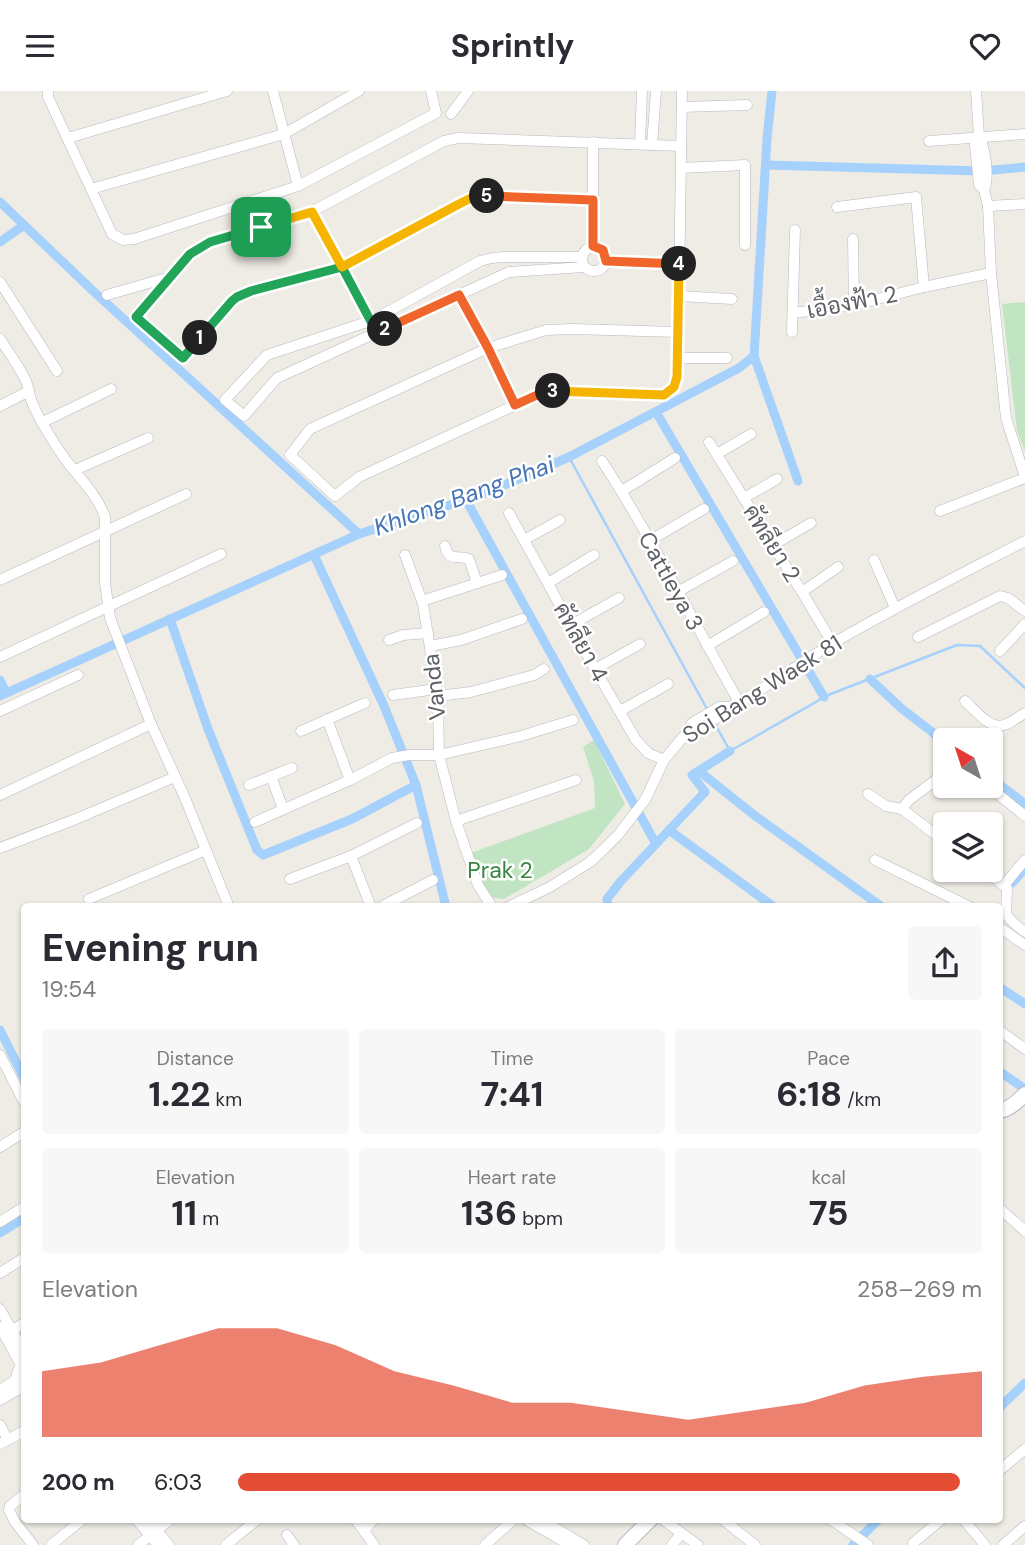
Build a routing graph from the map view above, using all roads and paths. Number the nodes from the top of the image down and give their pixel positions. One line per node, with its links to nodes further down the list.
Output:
1 (48, 91): 16 (street)
2 (227, 91): 16 (street)
3 (273, 91): 14 (street)
4 (359, 91): 14 (street)
5 (431, 91): 24 (street)
6 (468, 91): 13 (street)
7 (642, 91): 20 (street)
8 (656, 91): 21 (street)
9 (682, 91): 12 (street)
10 (976, 91): 19 (street)
11 (747, 105): 12 (street)
12 (682, 107): 22 (street)
13 (451, 114)
14 (284, 134): 24 (street); 25 (street)
15 (1025, 134): 19 (street)
16 (68, 138): 25 (street)
17 (929, 141): 19 (street)
18 (593, 142): 20 (street); 26 (street); 30 (street)
19 (979, 142): 29 (street)
20 (640, 144): 21 (street)
21 (652, 145): 22 (street)
22 (681, 146): 23 (street)
23 (681, 168): 33 (street); 37 (street)
24 (298, 186): 25 (street)
25 (91, 188)
26 (593, 200): 34 (street); 38 (street)
27 (1025, 204): 29 (street)
28 (837, 207): 42 (street)
29 (988, 207): 39 (street)
30 (312, 212): 38 (street); 40 (street)
31 (795, 230): 48 (street, เอื้องฟ้า 2)
32 (853, 239): 47 (street)
33 (745, 245)
34 (593, 246): 35 (street); 36 (street)
35 (606, 261): 36 (street); 37 (street)
36 (583, 262): 44 (street); 49 (street)
37 (679, 264): 45 (street)
38 (342, 267): 40 (street); 49 (street)
39 (991, 273): 42 (street, เอื้องฟ้า 2); 70 (street)
40 (171, 277): 43 (street)
41 (0, 282): 57 (street)
42 (924, 287): 47 (street, เอื้องฟ้า 2)
43 (107, 295)
44 (459, 295): 52 (street); 54 (street)
45 (679, 296): 46 (street); 50 (street)
46 (732, 299)
47 (854, 305): 48 (street, เอื้องฟ้า 2)
48 (793, 313): 51 (street)
49 (371, 321): 52 (street); 52 (street)
50 (678, 332): 54 (street); 55 (street)
51 (792, 332)
52 (377, 333)
53 (0, 339): 59 (street)
54 (488, 348): 60 (street); 60 (street)
55 (678, 358): 56 (street); 60 (street)
56 (727, 358)
57 (57, 371)
58 (111, 389): 62 (street)
59 (29, 391): 61 (street); 62 (street)
60 (515, 405)
61 (0, 406)
62 (43, 422): 69 (street)
63 (751, 434): 66 (street)
64 (148, 438): 69 (street)
65 (709, 442): 66 (street, คัทลียา 2)
66 (717, 454): 74 (street, คัทลียา 2)
67 (675, 458): 72 (street)
68 (602, 461): 72 (street, Cattleya 3)
69 (75, 470): 80 (street)
70 (1025, 477): 76 (street)
71 (777, 479): 74 (street)
72 (622, 491): 82 (street, Cattleya 3)
73 (186, 494): 80 (street)
74 (744, 498): 84 (street, คัทลียา 2)
75 (704, 509): 82 (street)
76 (940, 511)
77 (509, 513): 81 (street, คัทลียา 4)
78 (560, 520): 81 (street)
79 (811, 523): 84 (street)
80 (105, 530): 93 (street); 100 (street)
81 (524, 540): 95 (street, คัทลียา 4)
82 (649, 541): 96 (street, Cattleya 3)
83 (1025, 541): 101 (street, Soi Bang Waek 81)
84 (773, 545): 97 (street, คัทลียา 2)
85 (445, 546): 94 (street)
86 (221, 554): 100 (street)
87 (405, 555): 99 (street, Vanda)
88 (594, 555): 95 (street)
89 (874, 560): 101 (street)
90 (733, 561): 96 (street)
91 (838, 567): 97 (street)
92 (502, 575): 94 (street)
93 (0, 580)
94 (477, 583): 99 (street)
95 (548, 583): 106 (street, คัทลียา 4)
96 (679, 591): 113 (street, Cattleya 3)
97 (802, 592): 111 (street, คัทลียา 2)
98 (619, 598): 106 (street)
99 (422, 601): 107 (street, Vanda)
100 (107, 607): 115 (street); 130 (street)
101 (895, 608): 111 (street, Soi Bang Waek 81)
102 (1025, 611): 108 (street)
103 (764, 613): 113 (street)
104 (522, 619): 112 (street)
105 (1025, 624): 114 (street)
106 (571, 625): 116 (street, คัทลียา 4)
107 (428, 633): 109 (street); 112 (street, Vanda)
108 (918, 637)
109 (388, 640)
110 (640, 644): 116 (street)
111 (833, 644): 124 (street, Soi Bang Waek 81)
112 (430, 646): 120 (street, Vanda)
113 (706, 646): 124 (street, Cattleya 3)
114 (1000, 651)
115 (0, 657)
116 (595, 669): 126 (street, คัทลียา 4)
117 (544, 670): 120 (street)
118 (78, 675): 125 (street)
119 (668, 684): 126 (street)
120 (437, 692): 121 (street); 132 (street, Vanda)
121 (393, 695)
122 (965, 701): 127 (street)
123 (365, 703): 128 (street)
124 (728, 708): 133 (street, Soi Bang Waek 81)
125 (0, 711)
126 (620, 711): 133 (street, คัทลียา 4)
127 (1025, 713)
128 (327, 719): 131 (street); 137 (street)
129 (573, 720): 132 (street)
130 (151, 725): 136 (street); 141 (street)
131 (301, 731)
132 (439, 755): 137 (street); 147 (street, Vanda)
133 (664, 760): 165 (street, Soi Bang Waek 81)
134 (292, 768): 135 (street)
135 (271, 776): 140 (street); 144 (street)
136 (175, 777): 151 (street); 152 (street)
137 (350, 780): 144 (street)
138 (576, 780): 147 (street)
139 (933, 782): 145 (street)
140 (249, 785)
141 (0, 795)
142 (868, 795): 145 (street)
143 (1003, 798): 146 (street)
144 (283, 809): 148 (street)
145 (902, 809): 150 (street)
146 (1025, 816)
147 (456, 821): 164 (street, Vanda)
148 (255, 822)
149 (416, 823): 153 (street)
150 (933, 833)
151 (0, 848)
152 (205, 850): 160 (street); 161 (street)
153 (351, 856): 156 (street); 162 (street)
154 (875, 860): 166 (street)
155 (1025, 860): 159 (street)
156 (290, 879)
157 (433, 880): 163 (street)
158 (1002, 882): 159 (street)
159 (1005, 884): 167 (street)
160 (89, 899)
161 (227, 903)
162 (369, 903)
163 (389, 903)
164 (489, 903)
165 (516, 903)
166 (962, 903)
167 (1016, 925): 169 (street); 170 (street)
168 (1003, 930): 170 (street)
169 (1025, 932)
170 (1009, 934): 171 (street)
171 (1025, 945)
172 (1003, 1033): 173 (street)
173 (1025, 1049)
174 (0, 1055): 175 (street)
175 (3, 1071): 177 (street)
176 (1025, 1094): 178 (street)
177 (21, 1098)
178 (1003, 1111)
179 (21, 1134): 180 (street)
180 (0, 1147)
181 (21, 1209): 183 (street)
182 (1003, 1211): 184 (street)
183 (0, 1222)
184 (1025, 1231)
185 (21, 1260): 186 (street)
186 (0, 1273)
187 (0, 1309): 189 (street)
188 (21, 1325): 189 (street)
189 (5, 1337): 190 (street); 191 (street)
190 (21, 1350)
191 (21, 1361)
192 (21, 1367): 193 (street)
193 (21, 1386): 194 (street); 195 (street)
194 (0, 1390)
195 (0, 1401)
196 (0, 1425): 198 (street)
197 (21, 1433): 198 (street)
198 (4, 1442)
199 (1025, 1449): 200 (street)
200 (1003, 1468)
201 (21, 1497): 202 (street)
202 (4, 1508): 225 (street)
203 (78, 1523): 226 (street)
204 (141, 1523): 221 (street)
205 (149, 1523): 221 (street)
206 (166, 1523): 221 (street)
207 (253, 1523): 230 (street)
208 (358, 1523): 220 (street)
209 (371, 1523): 220 (street)
210 (509, 1523): 233 (street)
211 (534, 1523): 234 (street)
212 (547, 1523): 235 (street)
213 (648, 1523): 236 (street)
214 (667, 1523): 222 (street)
215 (727, 1523): 239 (street)
216 (835, 1523): 240 (street)
217 (937, 1523): 224 (street)
218 (966, 1523): 241 (street)
219 (1024, 1530): 242 (street)
220 (364, 1531): 232 (street)
221 (153, 1533): 227 (street); 228 (street); 229 (street)
222 (681, 1534): 237 (street); 238 (street)
223 (287, 1535): 231 (street)
224 (913, 1543)
225 (33, 1545)
226 (51, 1545)
227 (138, 1545)
228 (158, 1545)
229 (169, 1545)
230 (226, 1545)
231 (294, 1545)
232 (374, 1545)
233 (485, 1545)
234 (570, 1545)
235 (584, 1545)
236 (625, 1545)
237 (672, 1545)
238 (698, 1545)
239 (755, 1545)
240 (868, 1545)
241 (985, 1545)
242 (1003, 1545)

